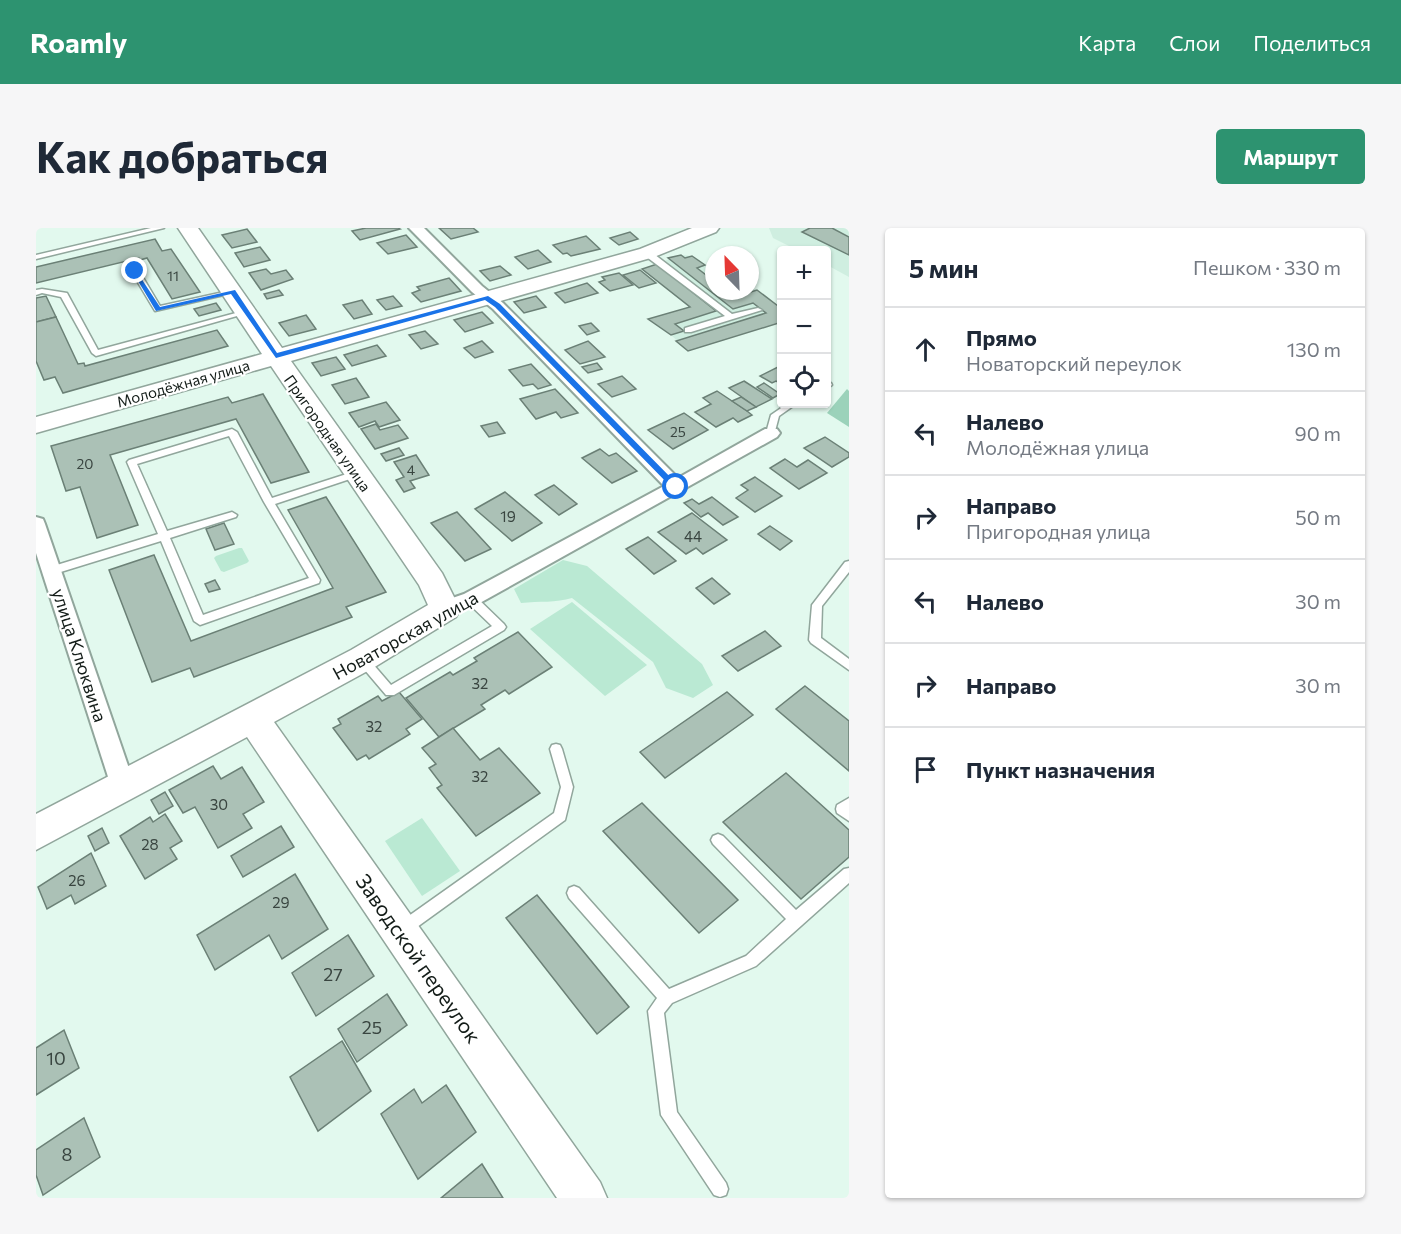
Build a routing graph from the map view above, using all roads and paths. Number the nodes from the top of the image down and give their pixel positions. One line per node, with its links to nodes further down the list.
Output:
1 (160, 228): 6 (lane)
2 (188, 228): 8 (street, Пригородная улица)
3 (416, 228): 10 (street)
4 (709, 228): 5 (street, Молодёжная улица)
5 (647, 253): 10 (street, Молодёжная улица); 13 (lane)
6 (36, 257)
7 (132, 266): 8 (lane)
8 (233, 292): 12 (street, Пригородная улица)
9 (36, 293): 12 (lane)
10 (486, 297): 15 (street, Молодёжная улица); 20 (street)
11 (758, 310): 13 (lane)
12 (247, 312): 15 (street, Пригородная улица)
13 (731, 317): 14 (lane)
14 (688, 330)
15 (276, 356): 17 (street, Молодёжная улица); 19 (street, Пригородная улица)
16 (786, 408): 18 (lane)
17 (36, 425)
18 (771, 433): 20 (street, Новаторская улица)
19 (356, 474): 21 (lane); 27 (street, Пригородная улица)
20 (676, 487): 27 (street, Новаторская улица)
21 (268, 502): 24 (lane); 24 (lane)
22 (232, 515): 24 (lane)
23 (36, 524): 26 (street, улица Клюквина)
24 (162, 536): 26 (lane)
25 (849, 565): 29 (lane)
26 (51, 571): 32 (street, улица Клюквина)
27 (458, 604): 28 (street, Новаторская улица); 28 (lane)
28 (362, 659): 30 (street, Новаторская улица)
29 (849, 665)
30 (253, 718): 32 (street, Новаторская улица); 40 (street, Заводской переулок)
31 (556, 749): 40 (lane)
32 (123, 786): 35 (street, Новаторская улица)
33 (849, 804): 34 (lane)
34 (849, 815)
35 (36, 833)
36 (718, 840): 39 (lane)
37 (849, 874): 39 (lane)
38 (574, 893): 41 (lane)
39 (796, 920): 41 (lane)
40 (400, 931): 43 (street, Заводской переулок)
41 (667, 998): 42 (lane)
42 (720, 1189)
43 (584, 1198)

